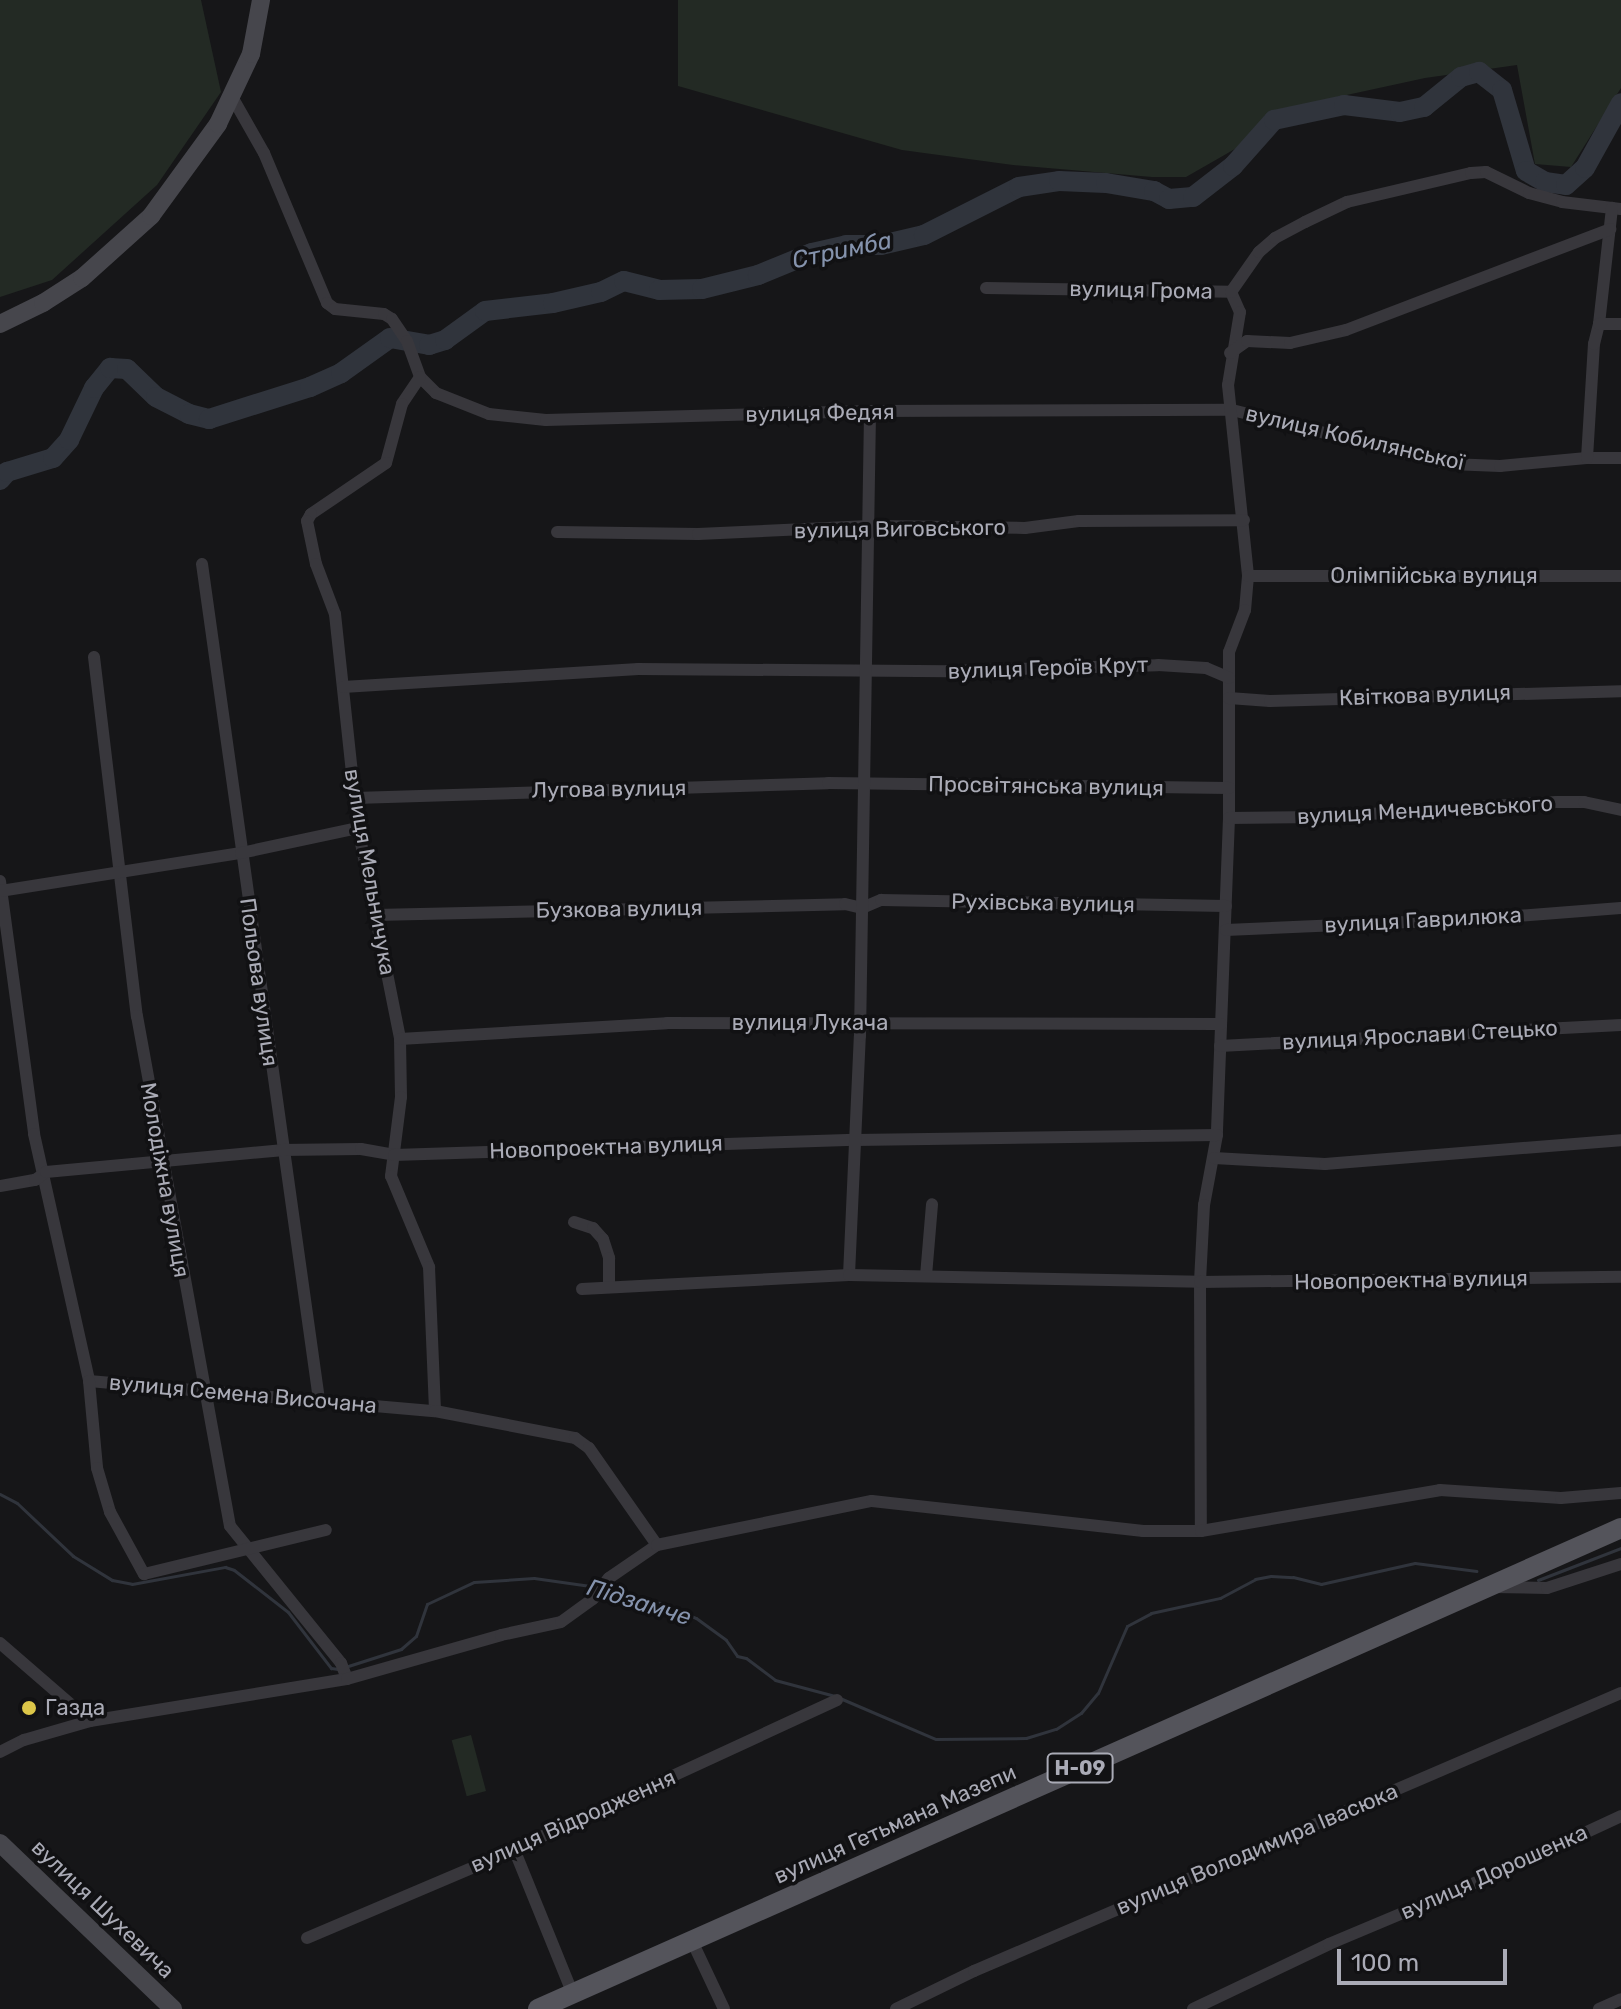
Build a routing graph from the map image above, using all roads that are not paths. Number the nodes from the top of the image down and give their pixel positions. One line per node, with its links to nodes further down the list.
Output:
1 (261, 0): 2 (main road)
2 (231, 95): 7 (main road); 11 (street)
3 (1617, 209): 4 (street); 6 (street)
4 (1610, 229): 8 (street); 10 (street)
5 (986, 288): 6 (street, вулиця Грома)
6 (1231, 292): 10 (street, вулиця Грома)
7 (0, 324)
8 (1599, 324): 9 (street); 14 (street)
9 (1621, 324)
10 (1230, 353): 12 (street, вулиця Грома)
11 (420, 377): 13 (street, вулиця Федяя); 25 (street, вулиця Мельничука)
12 (1232, 410): 13 (street, вулиця Федяя); 14 (street, вулиця Кобилянської); 16 (street, вулиця Грома)
13 (870, 411): 17 (street)
14 (1587, 458): 15 (street, вулиця Кобилянської)
15 (1621, 458)
16 (1244, 520): 17 (street, вулиця Виговського); 20 (street, вулиця Грома)
17 (870, 526): 18 (street, вулиця Виговського); 23 (street)
18 (557, 532)
19 (202, 564): 34 (street, Польова вулиця)
20 (1248, 576): 21 (street, Олімпійська вулиця); 24 (street, вулиця Грома)
21 (1621, 576)
22 (94, 657): 35 (street, Молодіжна вулиця)
23 (865, 671): 24 (street, вулиця Героїв Крут); 25 (street, вулиця Героїв Крут); 28 (street)
24 (1229, 678): 27 (street, вулиця Грома)
25 (343, 687): 30 (street, вулиця Мельничука)
26 (1621, 691): 27 (street, Квіткова вулиця)
27 (1229, 698): 29 (street, вулиця Грома)
28 (863, 784): 29 (street, Просвітянська вулиця); 30 (street, Лугова вулиця); 38 (street)
29 (1229, 788): 32 (street, вулиця Грома)
30 (355, 798): 33 (street, вулиця Мельничука)
31 (1621, 810): 32 (street, вулиця Мендичевського)
32 (1229, 818): 37 (street, вулиця Грома)
33 (358, 828): 34 (street); 40 (street, вулиця Мельничука)
34 (241, 853): 35 (street); 50 (street, Польова вулиця)
35 (118, 871): 36 (street); 53 (street, Молодіжна вулиця)
36 (0, 888): 54 (street, вулиця Семена Височана)
37 (1226, 906): 38 (street, Рухівська вулиця); 41 (street, вулиця Грома)
38 (862, 908): 40 (street, Бузкова вулиця); 42 (street)
39 (1621, 908): 41 (street, вулиця Гаврилюка)
40 (375, 915): 45 (street, вулиця Мельничука)
41 (1226, 930): 43 (street, вулиця Грома)
42 (859, 1023): 43 (street, вулиця Лукача); 45 (street, вулиця Лукача); 48 (street)
43 (1221, 1024): 46 (street, вулиця Грома)
44 (1621, 1025): 46 (street, вулиця Ярослави Стецько)
45 (400, 1039): 51 (street, вулиця Мельничука)
46 (1220, 1046): 47 (street, вулиця Грома)
47 (1217, 1135): 48 (street, Новопроектна вулиця); 52 (street, вулиця Грома)
48 (855, 1140): 51 (street, Новопроектна вулиця); 58 (street)
49 (1621, 1140): 52 (street)
50 (281, 1150): 51 (street, Новопроектна вулиця); 53 (street, Новопроектна вулиця); 66 (street, Польова вулиця)
51 (394, 1155): 67 (street, вулиця Мельничука)
52 (1214, 1158): 61 (street, вулиця Грома)
53 (161, 1161): 54 (street, Новопроектна вулиця); 65 (street, Молодіжна вулиця)
54 (46, 1172): 55 (street, Новопроектна вулиця); 64 (street, вулиця Семена Височана)
55 (0, 1186)
56 (932, 1204): 59 (street)
57 (574, 1222): 62 (street)
58 (849, 1275): 59 (street, Новопроектна вулиця); 62 (street, Новопроектна вулиця)
59 (926, 1276): 61 (street, Новопроектна вулиця)
60 (1621, 1277): 61 (street, Новопроектна вулиця)
61 (1200, 1282): 71 (street, вулиця Грома)
62 (609, 1287): 63 (street, Новопроектна вулиця)
63 (582, 1289)
64 (89, 1381): 65 (street, вулиця Семена Височана); 73 (street)
65 (205, 1390): 66 (street, вулиця Семена Височана); 73 (street, Молодіжна вулиця)
66 (319, 1400): 67 (street, вулиця Семена Височана)
67 (435, 1411): 72 (street, вулиця Семена Височана)
68 (1621, 1493): 71 (street)
69 (1621, 1528): 75 (main road, вулиця Гетьмана Мазепи / Н-09)
70 (326, 1530): 73 (street)
71 (1201, 1531): 72 (street)
72 (657, 1545): 77 (street)
73 (248, 1549): 77 (street, Молодіжна вулиця)
74 (1621, 1564): 75 (street)
75 (1489, 1587): 86 (main road, вулиця Гетьмана Мазепи / Н-09)
76 (0, 1643): 80 (street)
77 (344, 1672): 80 (street)
78 (1621, 1693): 92 (street, вулиця Володимира Івасюка)
79 (837, 1700): 84 (street, вулиця Відродження)
80 (90, 1721): 81 (street)
81 (1, 1750)
82 (1621, 1816): 93 (street, вулиця Дорошенка)
83 (0, 1843): 89 (main road, вулиця Шухевича)
84 (514, 1849): 85 (street, вулиця Відродження); 87 (street)
85 (307, 1938)
86 (692, 1941): 87 (main road, вулиця Гетьмана Мазепи / Н-09); 91 (street)
87 (573, 1994): 90 (main road, вулиця Гетьмана Мазепи / Н-09)
88 (1621, 1999): 94 (street)
89 (173, 2009)
90 (538, 2009)
91 (724, 2009)
92 (896, 2009)
93 (1193, 2009)
94 (1599, 2009)

